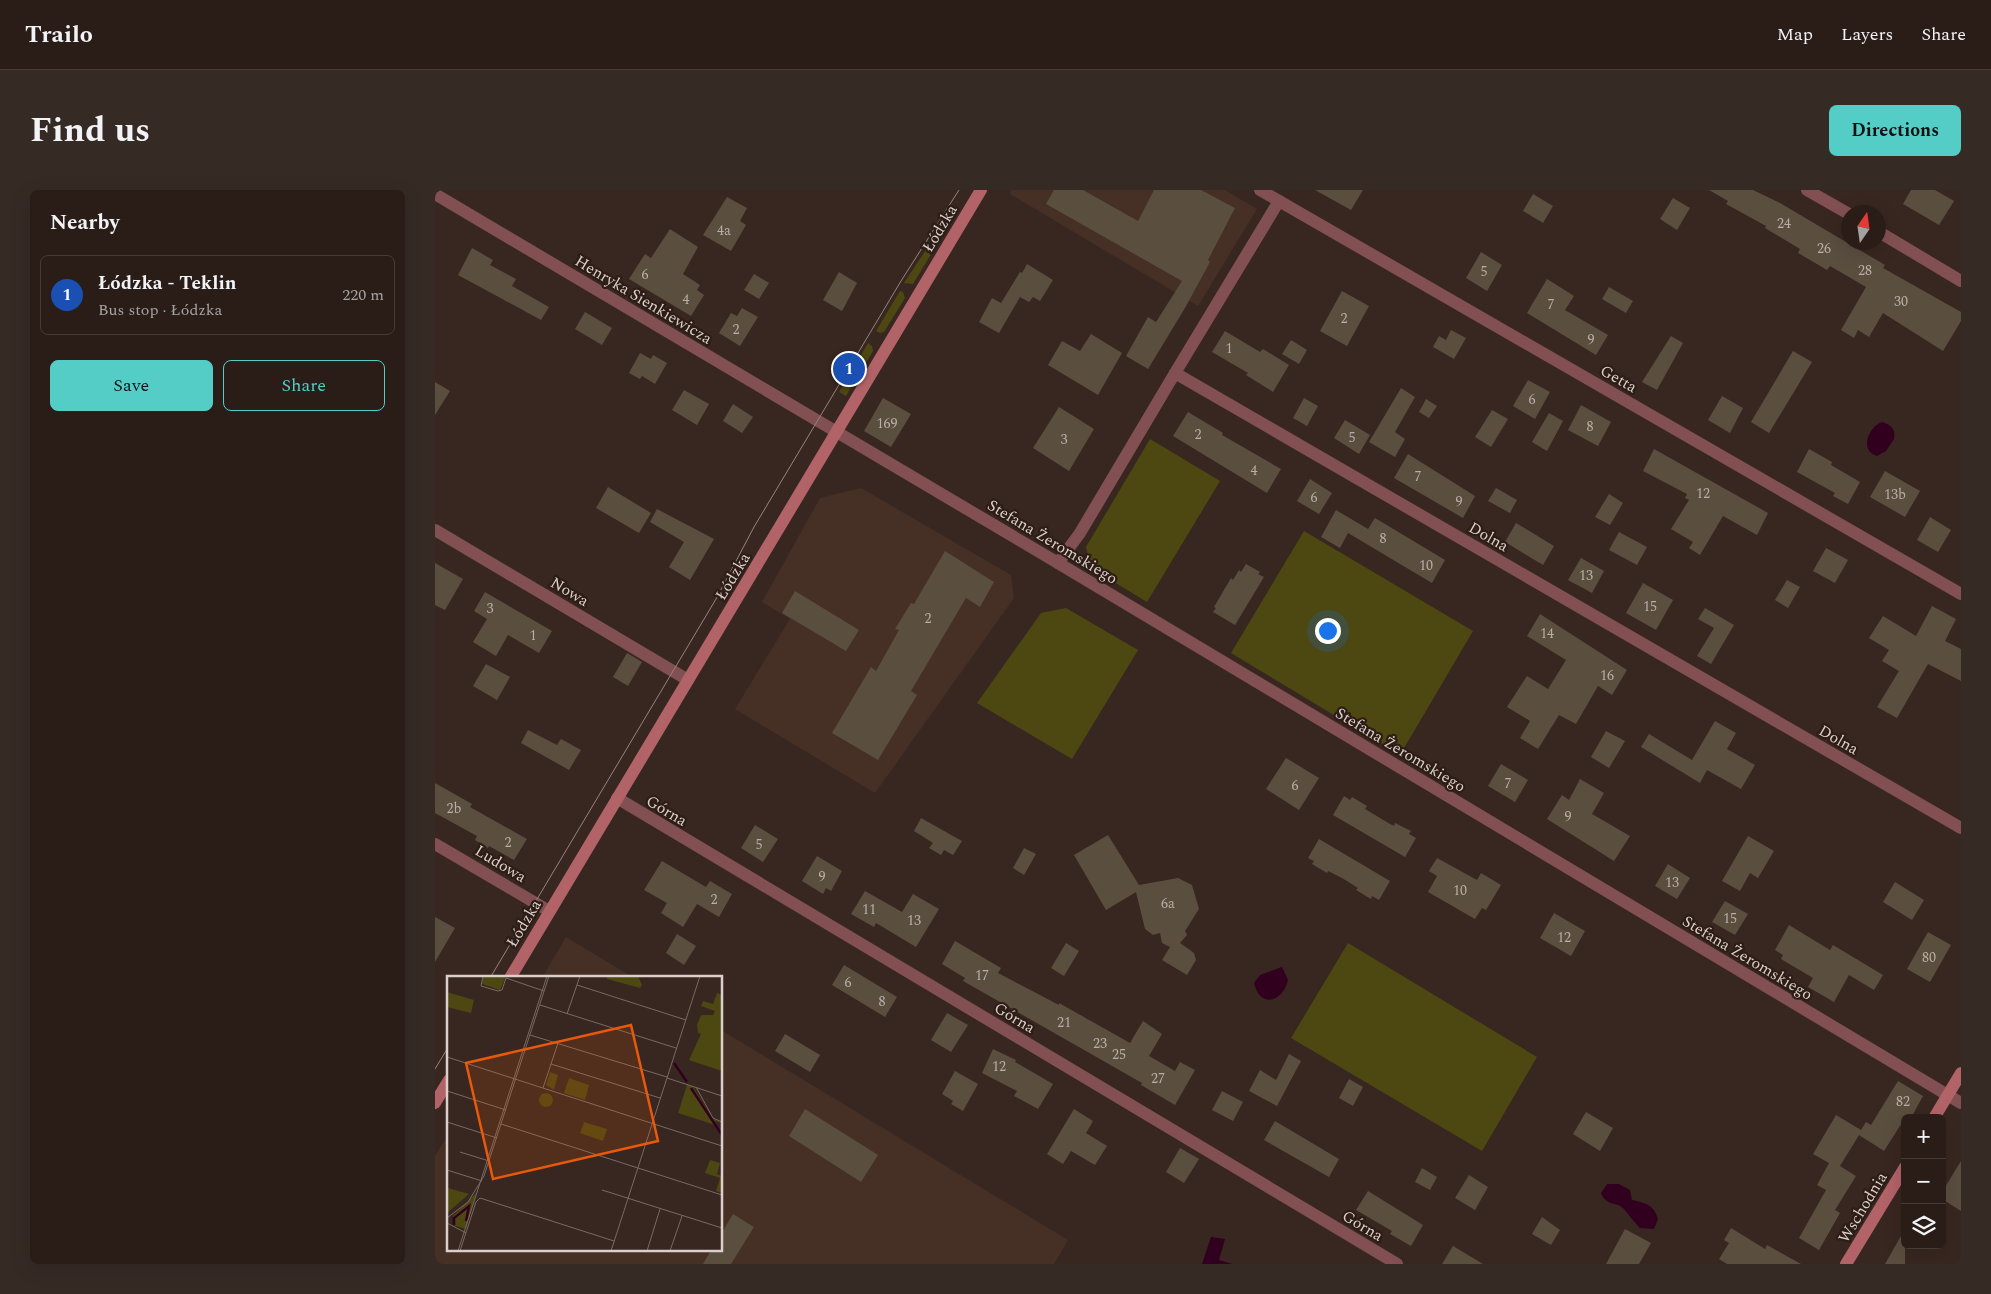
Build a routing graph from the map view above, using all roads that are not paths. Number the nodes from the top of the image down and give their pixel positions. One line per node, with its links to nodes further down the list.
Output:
1 (981, 190): 10 (main road, Łódzka)
2 (1260, 190): 5 (street, Getta)
3 (1807, 190): 6 (street)
4 (435, 194): 10 (street, Henryka Sienkiewicza)
5 (1279, 201): 9 (street); 13 (street, Getta)
6 (1841, 209)
7 (1886, 236): 8 (street)
8 (1961, 281)
9 (1175, 373): 12 (street); 16 (street, Dolna)
10 (837, 432): 12 (street, Stefana Żeromskiego); 14 (main road, Łódzka)
11 (435, 530): 14 (street, Nowa)
12 (1058, 563): 22 (street, Stefana Żeromskiego)
13 (1961, 594)
14 (688, 680): 15 (main road, Łódzka)
15 (617, 798): 18 (main road, Łódzka); 27 (street, Górna)
16 (1961, 828)
17 (435, 844): 18 (street, Ludowa)
18 (549, 911): 19 (main road, Łódzka)
19 (511, 976)
20 (1961, 1073): 22 (main road)
21 (447, 1083): 23 (main road)
22 (1948, 1095): 24 (street, Stefana Żeromskiego); 25 (main road)
23 (436, 1098)
24 (1961, 1103)
25 (1936, 1114)
26 (1901, 1174): 28 (main road, Wschodnia)
27 (1397, 1264)
28 (1846, 1264)

